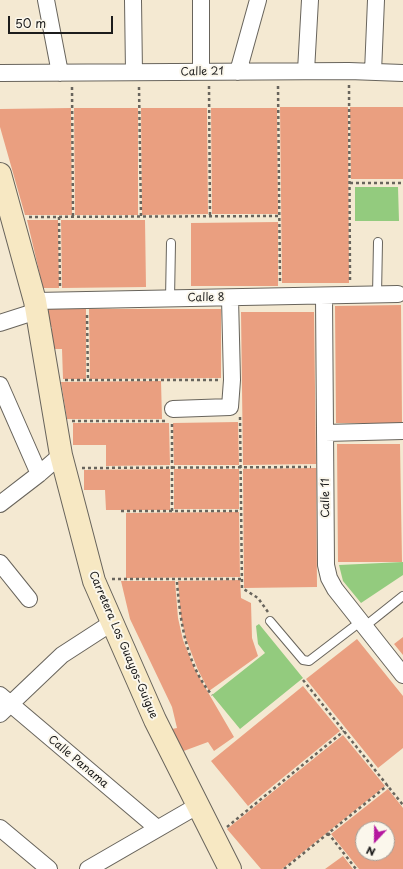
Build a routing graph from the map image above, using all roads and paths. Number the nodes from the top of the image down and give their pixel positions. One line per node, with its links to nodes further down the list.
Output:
1 (133, 0): 9 (street)
2 (201, 0): 10 (street)
3 (258, 0): 11 (street)
4 (310, 0): 7 (street)
5 (376, 0): 13 (street)
6 (51, 2): 15 (street)
7 (306, 71): 8 (street, Calle 21); 12 (street, Calle 21)
8 (348, 71): 13 (street, Calle 21); 18 (path)
9 (136, 72): 10 (street, Calle 21); 15 (street, Calle 21); 23 (path)
10 (205, 72): 11 (street, Calle 21); 24 (path)
11 (238, 72): 12 (street, Calle 21)
12 (278, 72): 20 (path)
13 (373, 72): 16 (street, Calle 21)
14 (0, 73): 15 (street, Calle 21)
15 (66, 73): 22 (path)
16 (403, 73)
17 (0, 174): 21 (main road, Carretera Los Guayos-Guigue)
18 (350, 183): 19 (path); 31 (path)
19 (403, 183)
20 (280, 216): 24 (path); 32 (path)
21 (12, 217): 25 (path); 37 (main road, Carretera Los Guayos-Guigue)
22 (73, 217): 23 (path); 25 (path)
23 (141, 217): 24 (path)
24 (210, 217)
25 (59, 218): 36 (path)
26 (378, 242): 29 (lane)
27 (171, 243): 34 (lane)
28 (398, 294): 29 (street, Calle 8)
29 (377, 295): 31 (street, Calle 8)
30 (324, 296): 31 (street, Calle 8); 32 (street, Calle 8); 49 (street, Calle 11)
31 (350, 296)
32 (280, 297): 33 (street, Calle 8)
33 (230, 298): 34 (street, Calle 8); 41 (street)
34 (170, 299): 35 (street, Calle 8)
35 (87, 300): 36 (street, Calle 8); 40 (path)
36 (60, 301): 37 (street, Calle 8)
37 (36, 306): 38 (street, Calle 8); 39 (main road, Carretera Los Guayos-Guigue)
38 (0, 323)
39 (48, 380): 40 (path); 47 (main road, Carretera Los Guayos-Guigue)
40 (88, 380): 41 (path)
41 (232, 380): 43 (street)
42 (0, 385): 54 (street)
43 (173, 409)
44 (240, 413): 46 (path)
45 (233, 420): 46 (path)
46 (240, 420): 52 (path)
47 (55, 422): 50 (main road, Carretera Los Guayos-Guigue); 51 (path)
48 (403, 431): 49 (street)
49 (325, 433): 53 (street, Calle 11)
50 (62, 461): 51 (path); 54 (street); 61 (main road, Carretera Los Guayos-Guigue)
51 (172, 467): 52 (path); 57 (path)
52 (241, 467): 53 (path); 58 (path)
53 (325, 467): 67 (street, Calle 11)
54 (40, 474): 55 (street)
55 (0, 504)
56 (121, 511): 57 (path)
57 (172, 511): 58 (path)
58 (241, 511): 60 (path)
59 (0, 563): 64 (street)
60 (242, 579): 61 (path); 65 (path)
61 (94, 580): 66 (main road, Carretera Los Guayos-Guigue)
62 (177, 582): 70 (path)
63 (403, 596): 67 (lane)
64 (29, 599)
65 (270, 617): 67 (lane)
66 (113, 622): 71 (street); 75 (main road, Carretera Los Guayos-Guigue)
67 (362, 624): 68 (street, Calle 11)
68 (403, 674)
69 (304, 680): 72 (path)
70 (212, 696)
71 (3, 704): 77 (street, Calle Panama)
72 (344, 731): 73 (path); 79 (path)
73 (388, 785): 74 (path); 78 (path)
74 (403, 805)
75 (197, 806): 77 (street); 79 (main road, Carretera Los Guayos-Guigue)
76 (0, 828): 80 (street)
77 (157, 828): 81 (street)
78 (328, 833): 83 (path); 84 (path)
79 (213, 837): 82 (main road, Carretera Los Guayos-Guigue)
80 (49, 869)
81 (88, 869)
82 (230, 869)
83 (284, 869)
84 (356, 869)

